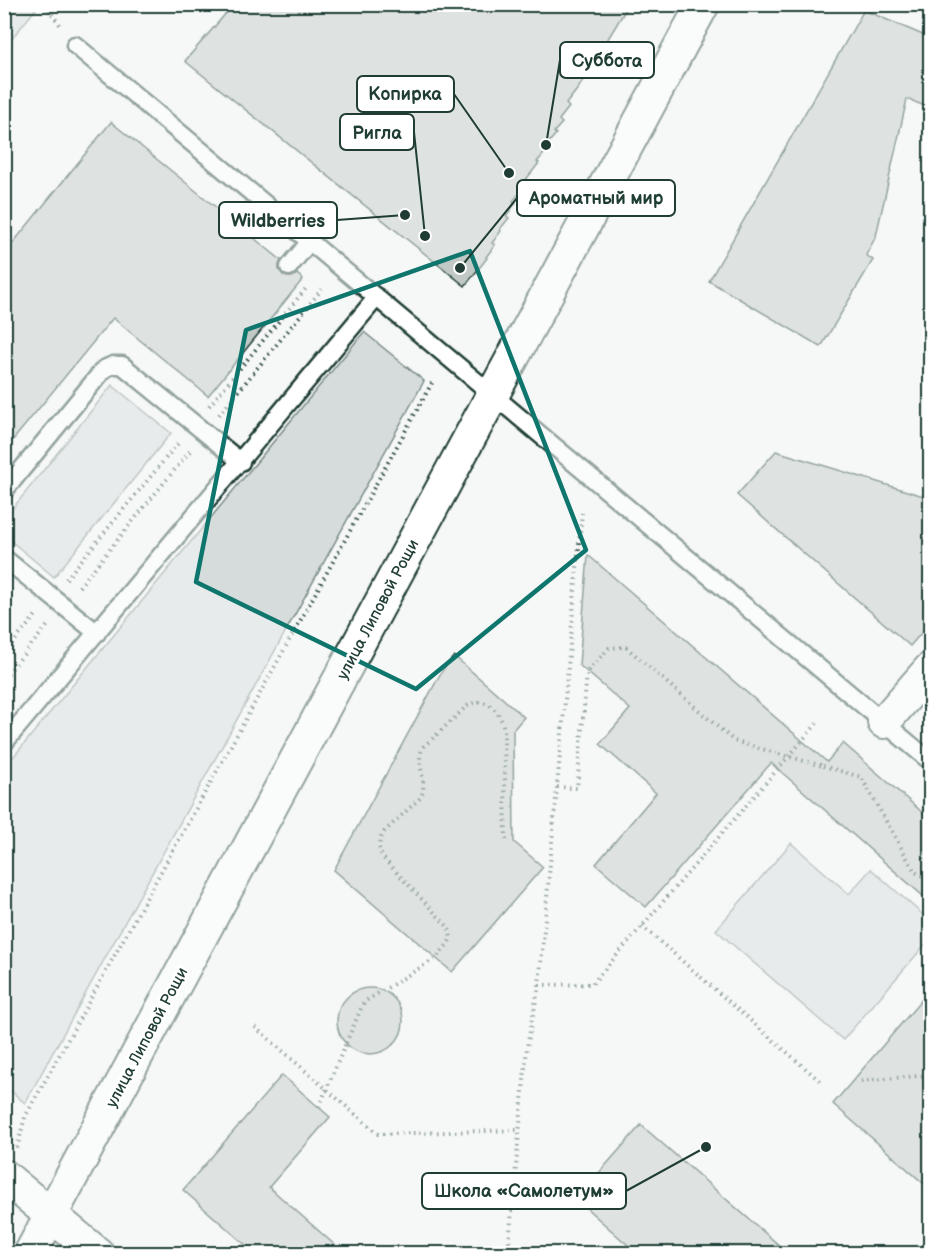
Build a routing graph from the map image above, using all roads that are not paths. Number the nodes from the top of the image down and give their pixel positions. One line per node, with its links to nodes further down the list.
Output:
1 (703, 4): 6 (street, улица Липовой Рощи)
2 (75, 45): 3 (lane)
3 (310, 241): 4 (lane); 5 (lane)
4 (289, 267)
5 (377, 297): 6 (lane); 7 (lane)
6 (493, 395): 12 (lane); 16 (street, улица Липовой Рощи)
7 (241, 462): 8 (lane); 10 (lane)
8 (4, 491)
9 (4, 558): 10 (lane)
10 (97, 633): 13 (lane)
11 (930, 669): 12 (street)
12 (884, 722): 14 (lane)
13 (4, 743)
14 (930, 761)
15 (9, 1167): 16 (street)
16 (51, 1214): 17 (street, улица Липовой Рощи); 18 (street)
17 (30, 1254)
18 (98, 1254)

